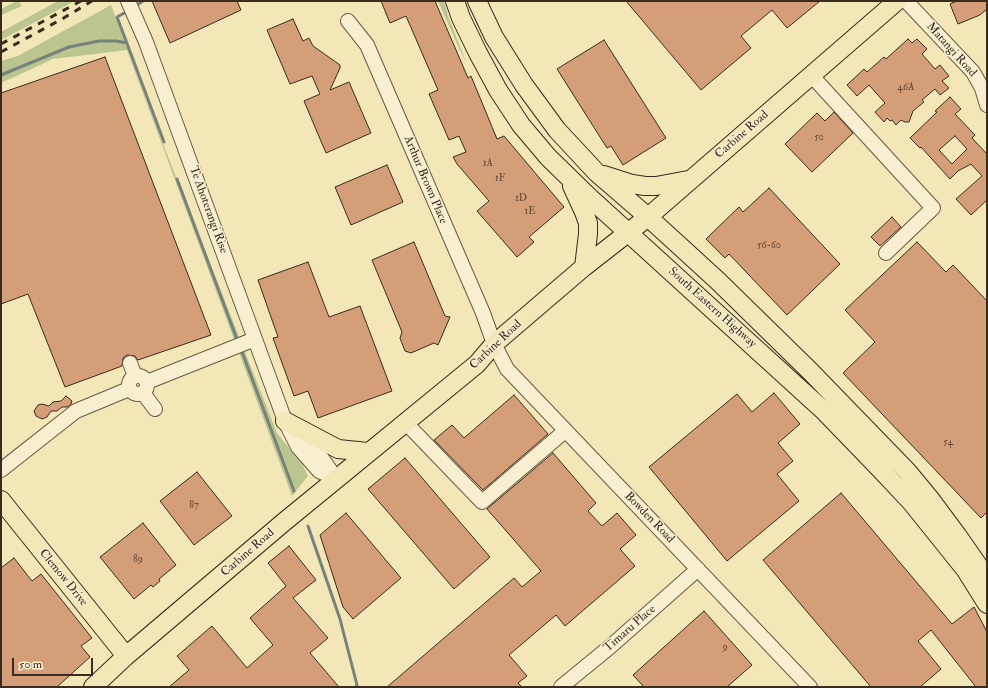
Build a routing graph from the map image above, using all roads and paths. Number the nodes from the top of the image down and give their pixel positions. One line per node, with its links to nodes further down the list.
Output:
1 (128, 1): 16 (street, Te Ahoterangi Rise)
2 (455, 1): 10 (main road, South Eastern Highway)
3 (477, 1): 9 (main road, South Eastern Highway)
4 (897, 1): 7 (main road, Carbine Road)
5 (906, 1): 8 (street, Matangi Road)
6 (348, 21): 17 (street, Arthur Brown Place)
7 (811, 75): 11 (main road, Carbine Road); 14 (street)
8 (987, 105)
9 (597, 173): 11 (main road); 12 (main road, South Eastern Highway)
10 (568, 176): 13 (main road, South Eastern Highway); 15 (main road)
11 (690, 179): 12 (main road, Carbine Road)
12 (648, 217): 13 (main road, Carbine Road); 29 (main road, South Eastern Highway)
13 (627, 232): 15 (main road, Carbine Road); 30 (main road, South Eastern Highway)
14 (886, 253)
15 (584, 268): 17 (main road, Carbine Road)
16 (249, 342): 19 (street); 21 (street, Te Ahoterangi Rise)
17 (494, 344): 22 (main road, Carbine Road); 23 (street, Bowden Road)
18 (130, 363): 19 (street)
19 (138, 385): 20 (street); 25 (street)
20 (155, 409)
21 (285, 421): 24 (main road); 26 (street, Te Ahoterangi Rise)
22 (405, 422): 23 (street); 24 (main road, Carbine Road)
23 (565, 431): 28 (street, Bowden Road)
24 (368, 452): 26 (main road, Carbine Road)
25 (1, 470)
26 (336, 479): 31 (main road, Carbine Road)
27 (1, 500): 31 (main road, Clemow Drive)
28 (698, 569): 33 (street, Timaru Place); 34 (street, Bowden Road)
29 (987, 578)
30 (987, 604)
31 (126, 656): 32 (main road, Carbine Road)
32 (93, 687)
33 (561, 687)
34 (810, 687)

